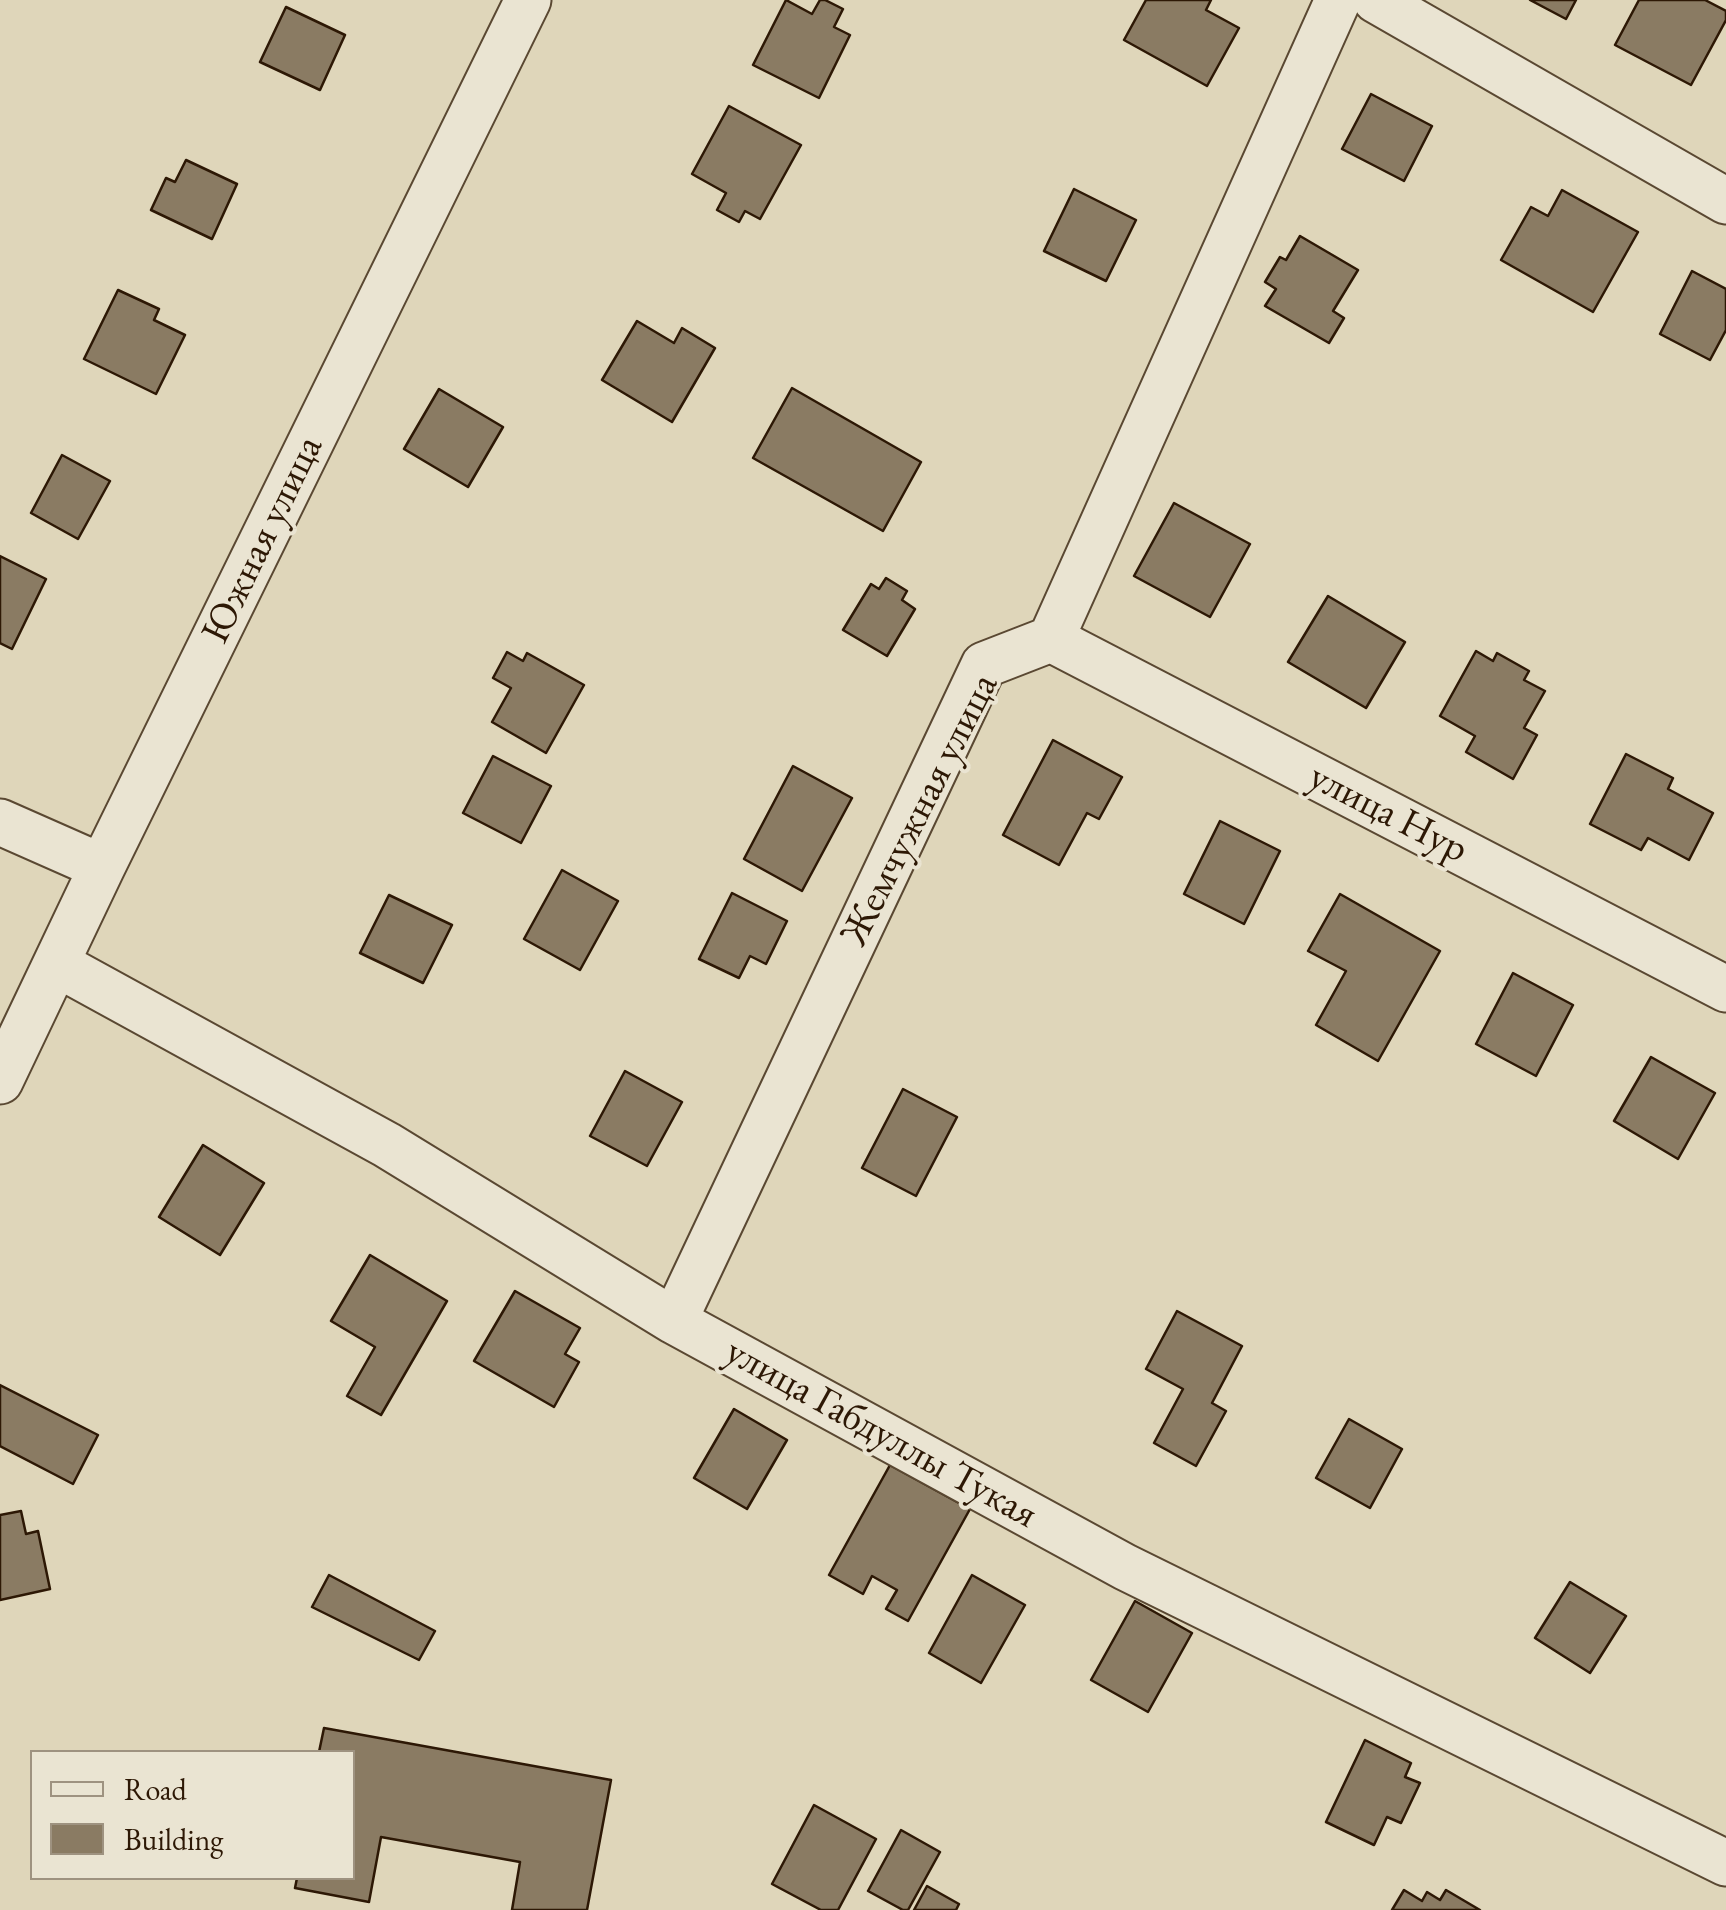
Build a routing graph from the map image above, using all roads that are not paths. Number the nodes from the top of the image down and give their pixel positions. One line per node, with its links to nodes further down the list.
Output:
1 (528, 0): 7 (street, Южная улица)
2 (1338, 0): 5 (street)
3 (1376, 0): 4 (street)
4 (1726, 201)
5 (1051, 640): 9 (street, улица Нур); 11 (street, Жемчужная улица)
6 (0, 822): 7 (street)
7 (102, 866): 8 (street, Южная улица)
8 (57, 964): 10 (street, Южная улица); 11 (street, улица Габдуллы Тукая)
9 (1726, 989)
10 (0, 1081)
11 (674, 1321): 12 (street, улица Габдуллы Тукая)
12 (1726, 1863)

